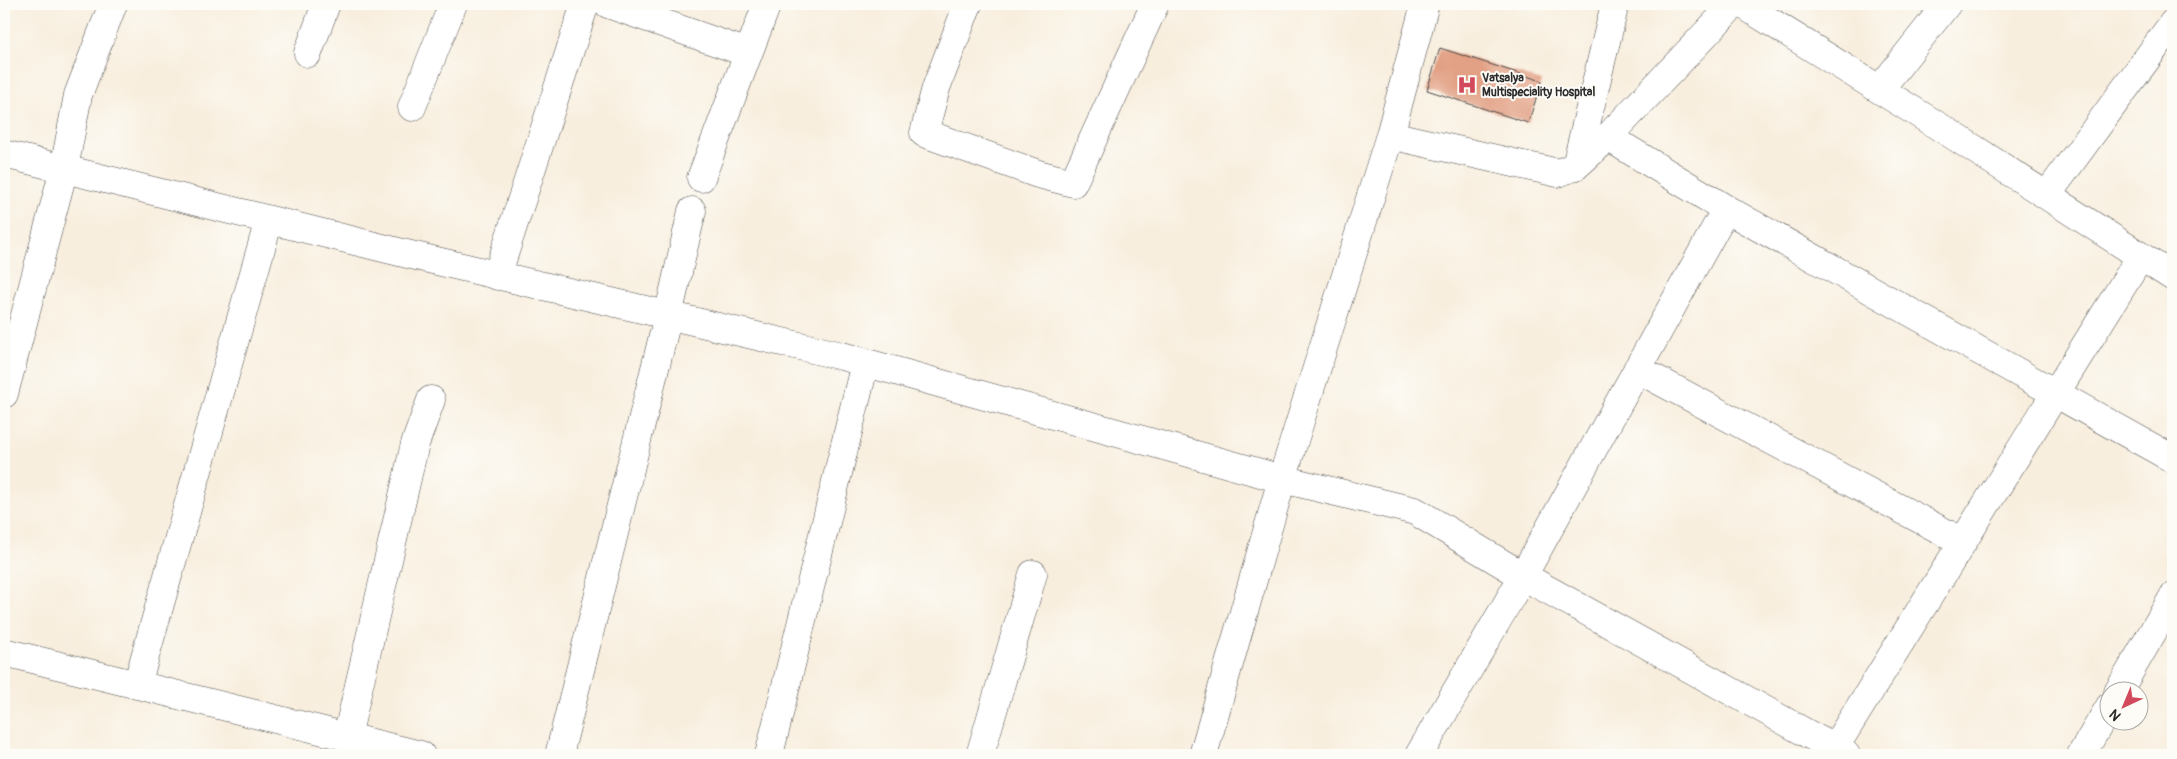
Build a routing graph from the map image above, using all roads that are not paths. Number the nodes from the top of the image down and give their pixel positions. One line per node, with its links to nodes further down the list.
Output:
1 (113, 4): 23 (street)
2 (326, 4): 15 (street)
3 (453, 4): 18 (street)
4 (585, 4): 30 (street)
5 (608, 4): 16 (street)
6 (767, 4): 16 (street)
7 (968, 4): 8 (street)
8 (1156, 4)
9 (1425, 4): 19 (street)
10 (1615, 4): 22 (street)
11 (1734, 4): 20 (street)
12 (1742, 4): 17 (street)
13 (1947, 4): 17 (street)
14 (2173, 23): 25 (street)
15 (308, 52)
16 (748, 53): 24 (street)
17 (1880, 90): 25 (street)
18 (412, 107)
19 (1390, 135): 22 (street); 39 (street)
20 (1608, 137): 22 (street); 26 (street)
21 (4, 154): 23 (street)
22 (1576, 166)
23 (64, 169): 28 (street); 36 (street)
24 (701, 178)
25 (2047, 195): 29 (street)
26 (1726, 209): 34 (street); 35 (street)
27 (692, 211): 32 (street)
28 (269, 220): 30 (street); 46 (street)
29 (2141, 256): 31 (street); 35 (street)
30 (497, 276): 32 (street)
31 (2173, 277)
32 (668, 316): 33 (street); 51 (street)
33 (865, 363): 39 (street); 52 (street)
34 (1637, 369): 40 (street); 42 (street)
35 (2056, 393): 38 (street); 40 (street)
36 (4, 394)
37 (431, 400): 48 (street)
38 (2173, 459)
39 (1282, 479): 42 (street); 54 (street)
40 (1963, 542): 49 (street)
41 (1033, 574): 53 (street)
42 (1523, 576): 49 (street); 55 (street)
43 (2173, 597): 45 (street)
44 (4, 652): 46 (street)
45 (2124, 682)
46 (137, 685): 48 (street)
47 (2100, 723): 56 (street)
48 (346, 737): 50 (street)
49 (1837, 753)
50 (420, 755)
51 (558, 755)
52 (769, 755)
53 (980, 755)
54 (1203, 755)
55 (1419, 755)
56 (2081, 755)

